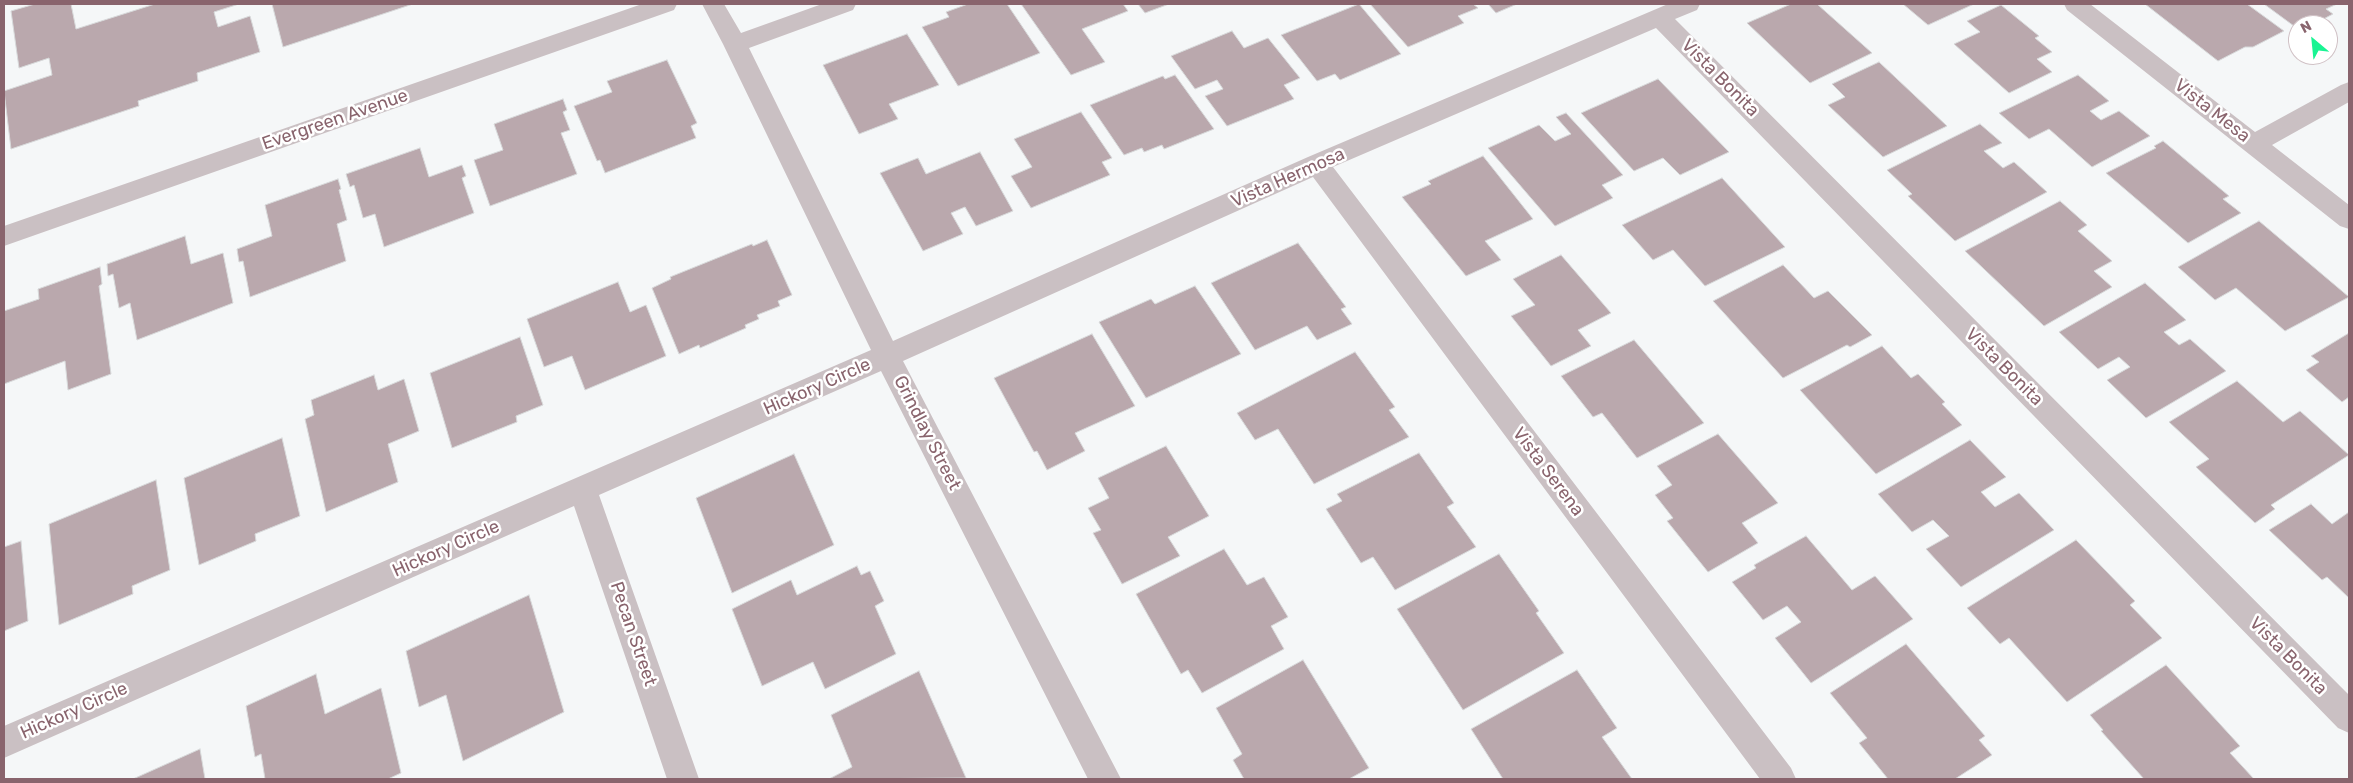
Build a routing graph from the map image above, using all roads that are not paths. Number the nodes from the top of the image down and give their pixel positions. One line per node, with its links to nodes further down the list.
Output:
1 (666, 4): 12 (street, Evergreen Avenue)
2 (713, 4): 7 (street, Grindlay Street)
3 (845, 4): 7 (street)
4 (1690, 4): 6 (street, Vista Hermosa)
5 (2075, 4): 9 (street, Vista Mesa)
6 (1659, 17): 10 (street, Vista Hermosa); 15 (street, Vista Bonita)
7 (735, 44): 13 (street, Grindlay Street)
8 (2349, 91): 9 (street)
9 (2254, 144): 11 (street, Vista Mesa)
10 (1317, 164): 13 (street, Vista Hermosa); 19 (street, Vista Serena)
11 (2349, 219)
12 (4, 236)
13 (888, 356): 14 (street, Hickory Circle); 18 (street, Grindlay Street)
14 (583, 489): 16 (street, Hickory Circle); 17 (street, Pecan Street)
15 (2349, 717)
16 (4, 742)
17 (683, 779)
18 (1104, 779)
19 (1780, 779)

